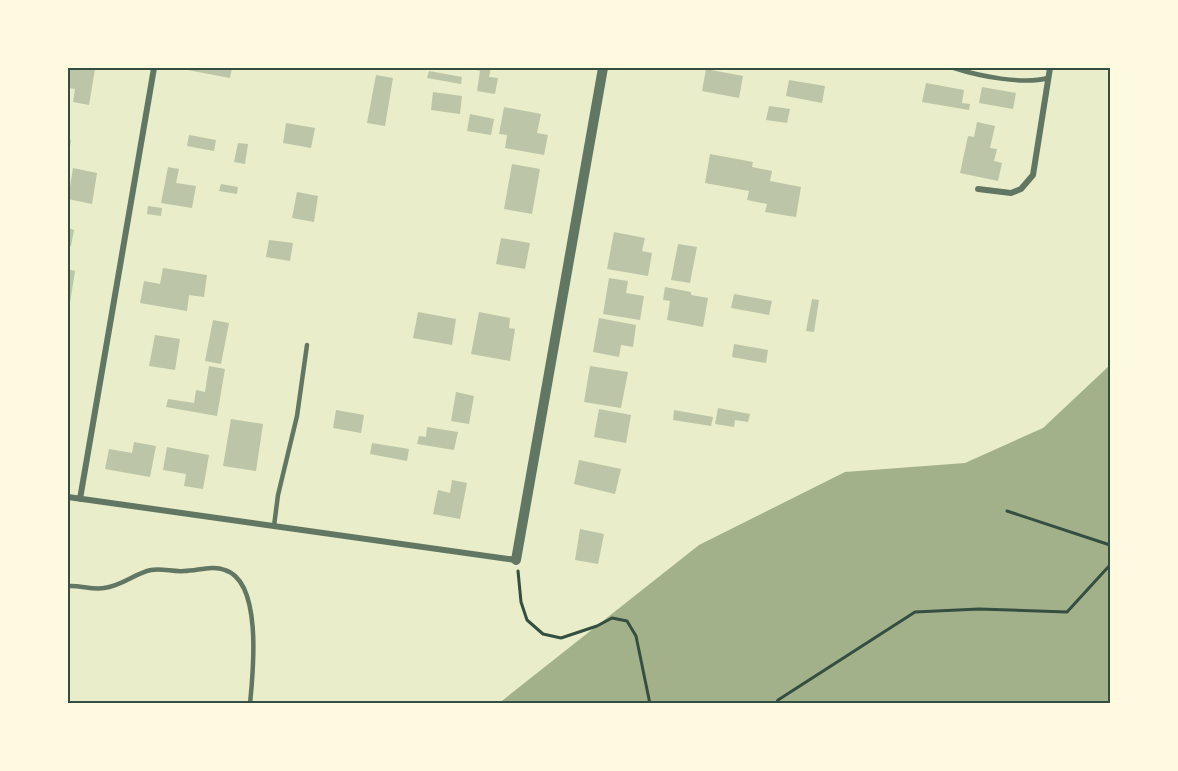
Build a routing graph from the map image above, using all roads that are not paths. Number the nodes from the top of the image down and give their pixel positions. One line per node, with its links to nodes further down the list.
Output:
1 (154, 68): 9 (street)
2 (603, 68): 11 (street)
3 (954, 68): 5 (lane)
4 (1050, 68): 5 (street)
5 (1048, 78): 6 (street)
6 (978, 189)
7 (307, 345): 10 (lane)
8 (68, 497): 9 (street)
9 (80, 499): 10 (street)
10 (274, 526): 11 (street)
11 (516, 560)
12 (68, 586): 13 (lane)
13 (250, 704)

